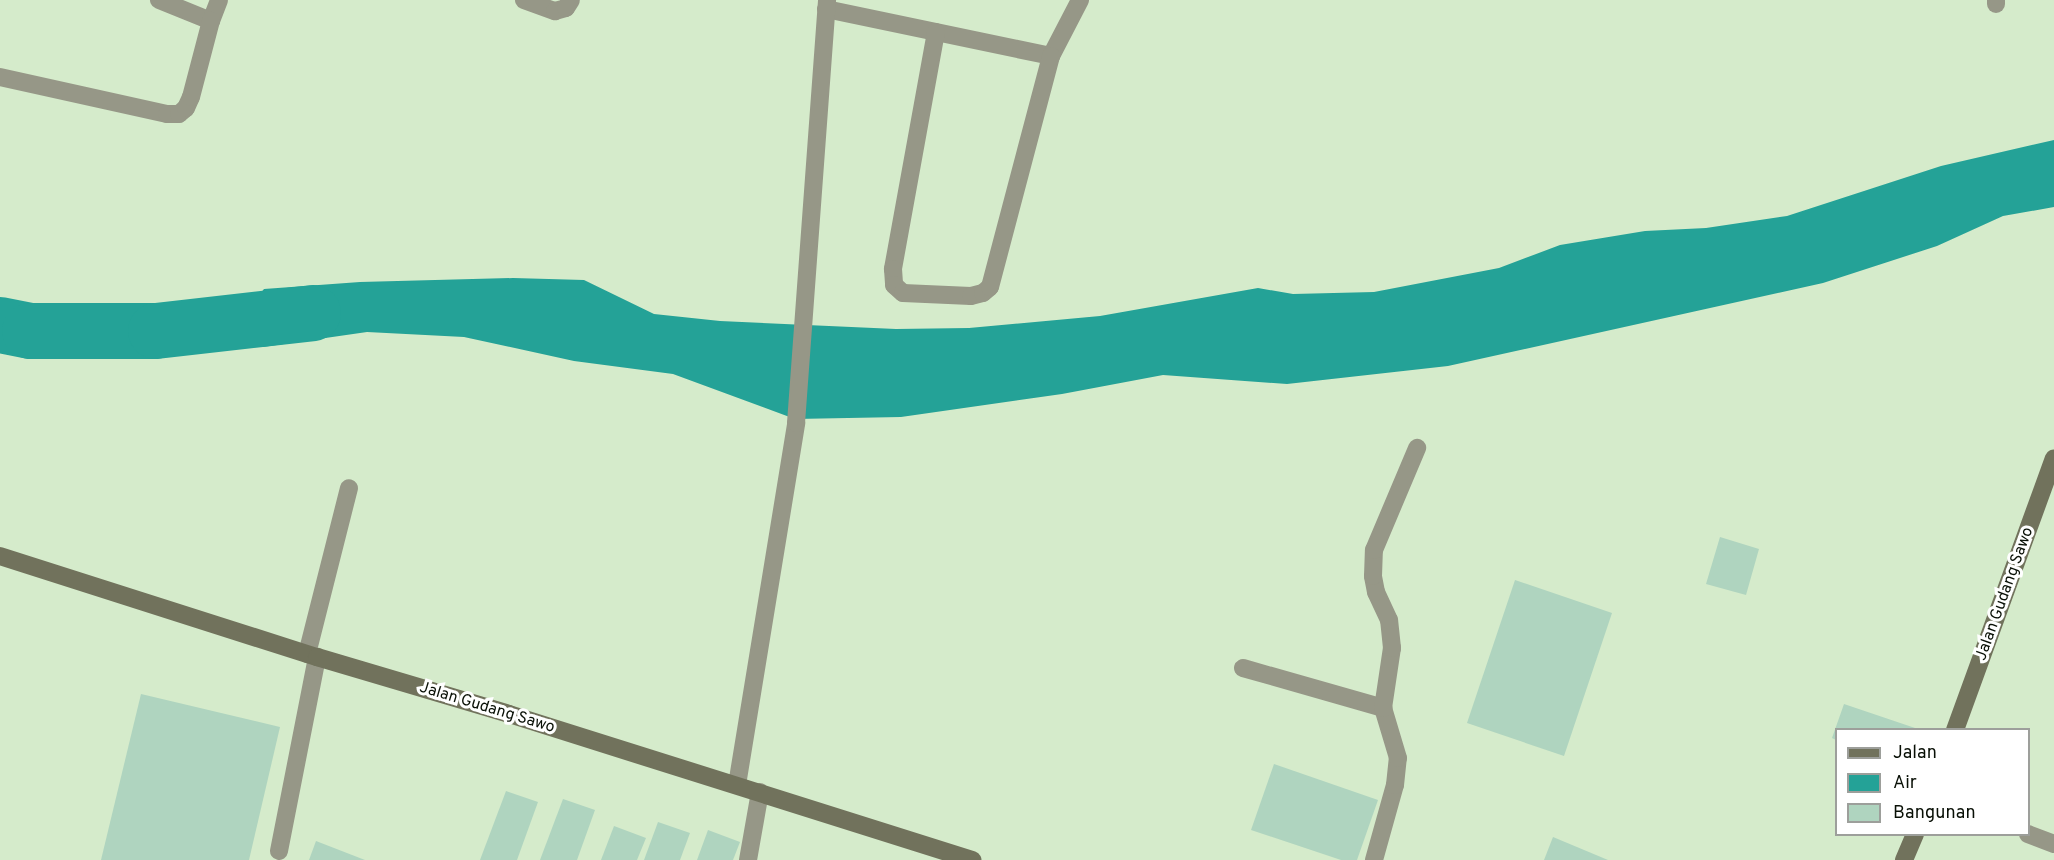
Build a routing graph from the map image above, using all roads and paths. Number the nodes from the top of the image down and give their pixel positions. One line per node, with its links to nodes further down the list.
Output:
1 (159, 0): 7 (street)
2 (219, 0): 7 (street)
3 (524, 0): 4 (street)
4 (571, 0)
5 (1080, 0): 9 (street)
6 (827, 5): 8 (street); 19 (street)
7 (211, 21): 10 (street)
8 (936, 32): 9 (street); 9 (street)
9 (1051, 56)
10 (0, 78)
11 (1417, 448): 17 (street)
12 (2054, 458): 18 (street, Jalan Gudang Sawo)
13 (349, 488): 15 (street)
14 (0, 556): 15 (street, Jalan Gudang Sawo)
15 (312, 656): 19 (street, Jalan Gudang Sawo); 24 (street)
16 (1243, 668): 17 (street)
17 (1383, 708): 27 (street)
18 (1955, 728)
19 (737, 785): 20 (street, Jalan Gudang Sawo)
20 (760, 792): 25 (street); 26 (street, Jalan Gudang Sawo)
21 (2030, 835): 23 (street)
22 (1914, 836): 28 (street)
23 (2054, 844)
24 (279, 851)
25 (748, 860)
26 (973, 860)
27 (1374, 860)
28 (1904, 860)

